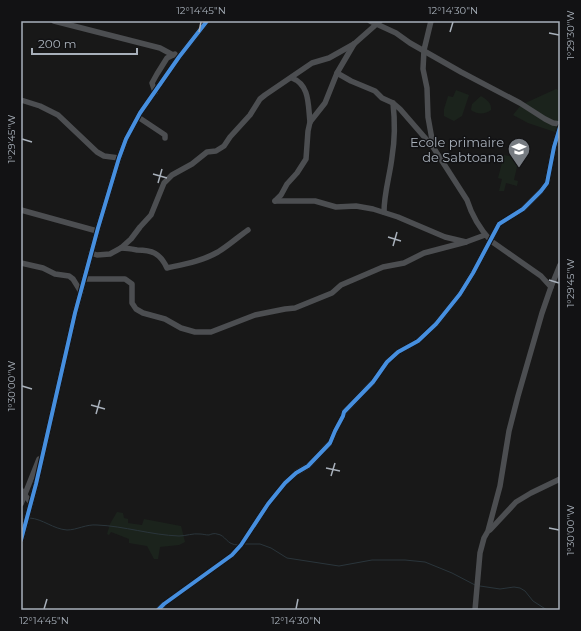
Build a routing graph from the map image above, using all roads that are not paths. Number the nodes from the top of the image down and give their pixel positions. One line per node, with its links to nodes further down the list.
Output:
1 (54, 21): 9 (street)
2 (206, 21): 7 (street)
3 (370, 21): 5 (street)
4 (431, 21): 8 (street)
5 (378, 22): 6 (street); 8 (street)
6 (354, 44): 10 (street); 11 (street)
7 (184, 50): 9 (street); 12 (street)
8 (424, 50): 17 (street); 21 (street)
9 (173, 56): 12 (street)
10 (337, 73): 14 (street); 16 (street)
11 (292, 78): 16 (street); 30 (street)
12 (154, 92): 15 (street)
13 (21, 100): 22 (street)
14 (393, 103): 21 (street); 24 (street)
15 (138, 117): 20 (street); 22 (street)
16 (310, 122): 24 (street)
17 (553, 123): 18 (street); 19 (street)
18 (560, 124)
19 (560, 128): 28 (street)
20 (165, 138)
21 (433, 147): 27 (street)
22 (118, 158): 26 (street)
23 (21, 210): 26 (street)
24 (384, 212): 29 (street)
25 (248, 230): 30 (street)
26 (97, 231): 31 (street)
27 (485, 235): 28 (street); 29 (street)
28 (491, 241): 35 (street); 44 (street)
29 (466, 242): 34 (street)
30 (121, 248): 31 (street)
31 (92, 253): 34 (street)
32 (21, 263): 36 (street)
33 (560, 265): 35 (street)
34 (85, 279): 36 (street)
35 (551, 287): 42 (street)
36 (81, 292): 37 (street)
37 (45, 444): 39 (street); 40 (street)
38 (560, 479): 42 (street)
39 (23, 492): 40 (street); 41 (street)
40 (31, 503): 43 (street)
41 (21, 504)
42 (488, 531): 45 (street)
43 (21, 540)
44 (158, 610)
45 (475, 610)

